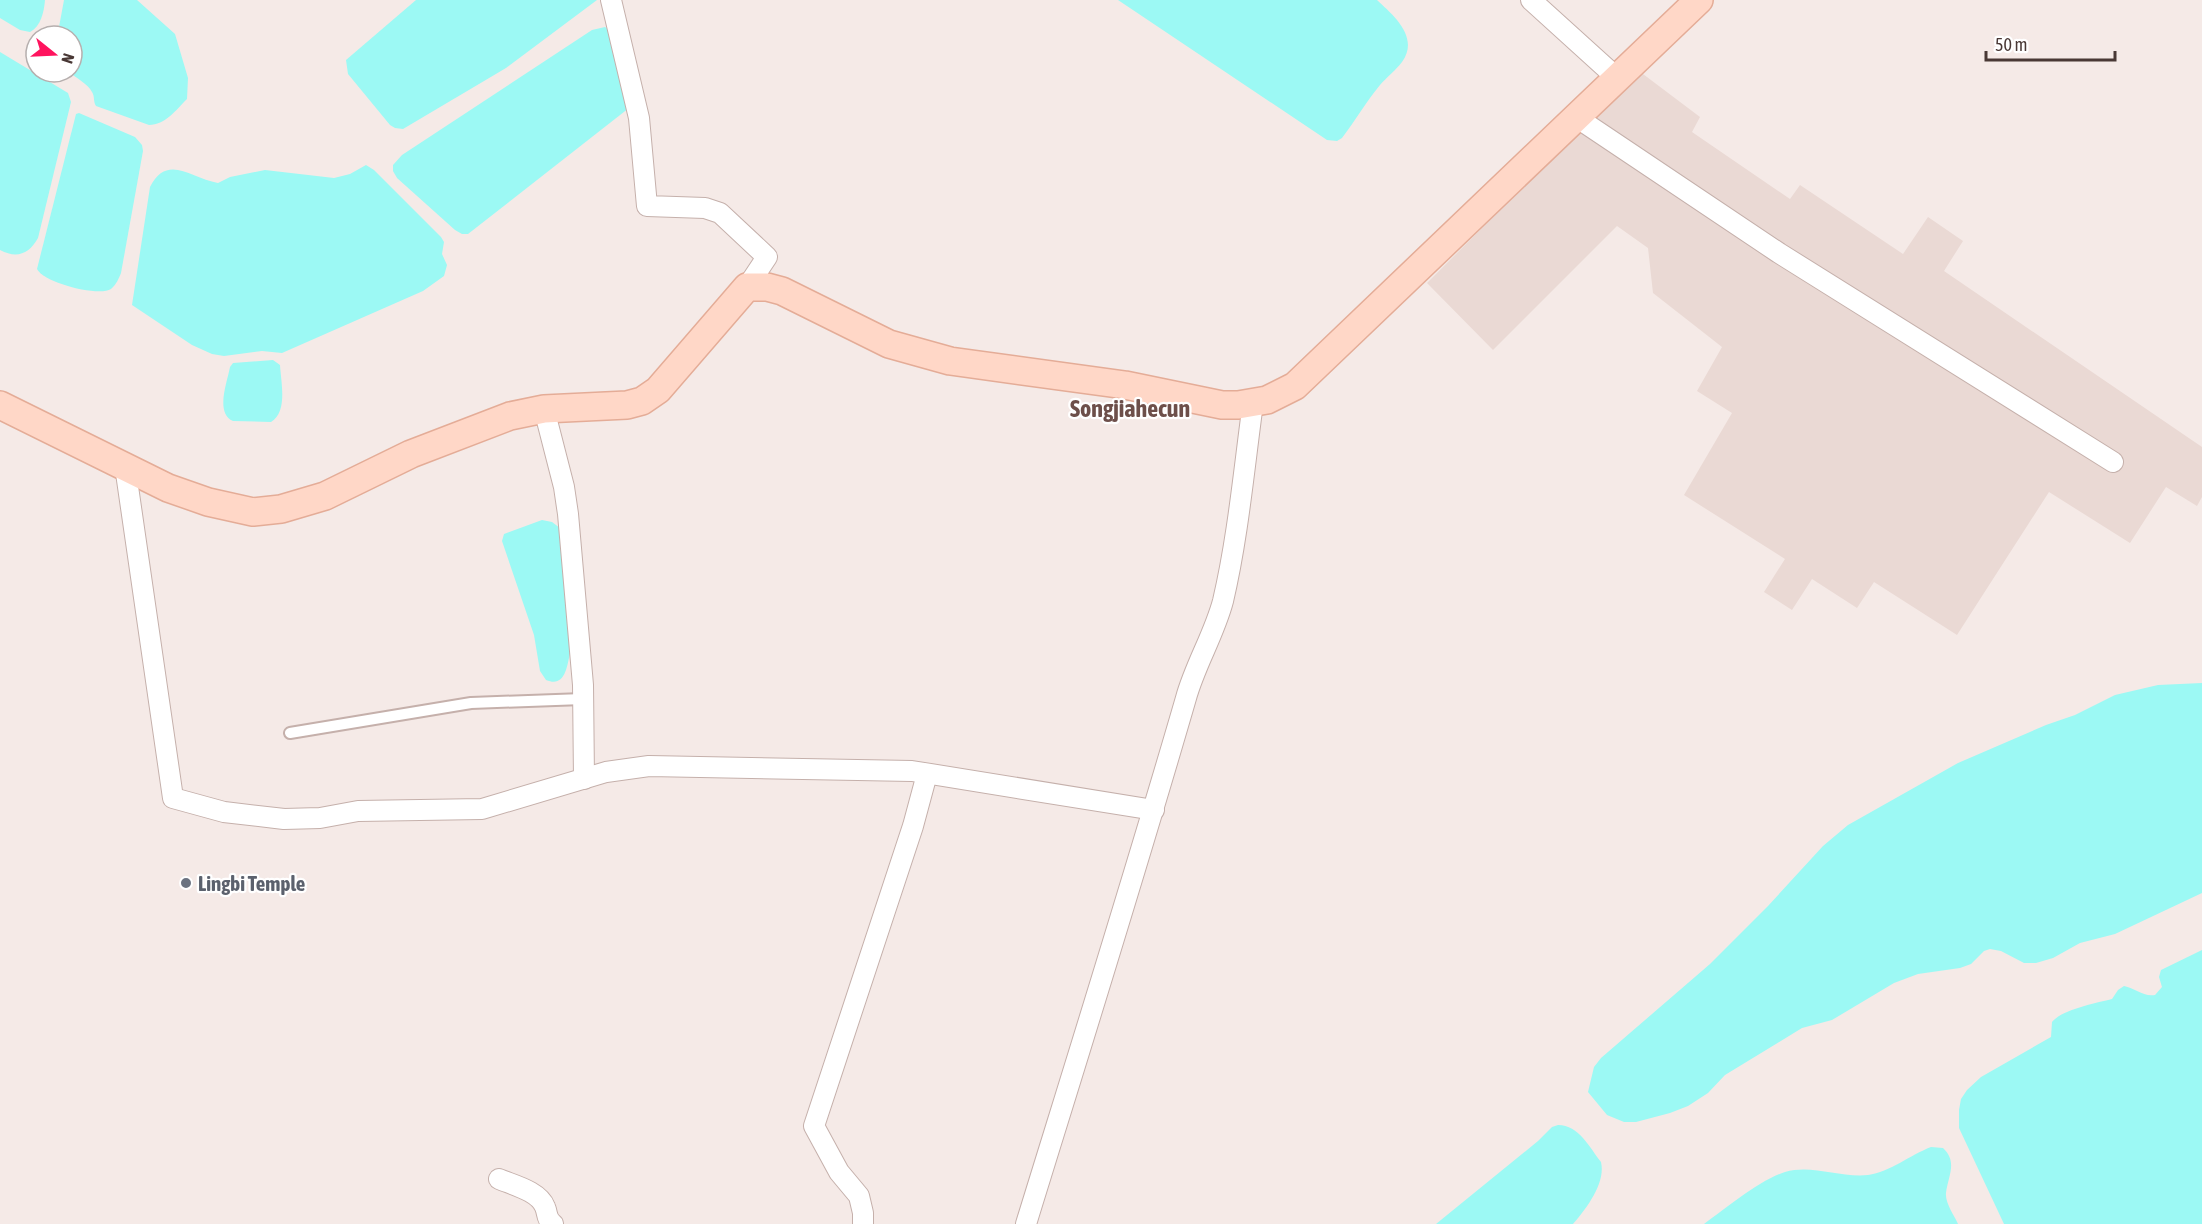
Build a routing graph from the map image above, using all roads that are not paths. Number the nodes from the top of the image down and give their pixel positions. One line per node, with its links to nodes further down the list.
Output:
1 (611, 0): 6 (street)
2 (1531, 0): 4 (street)
3 (1699, 0): 4 (street)
4 (1617, 78): 5 (street)
5 (1576, 117): 7 (street); 10 (street)
6 (747, 287): 7 (street); 9 (street)
7 (1253, 404): 16 (street)
8 (0, 405): 11 (street)
9 (544, 409): 11 (street); 12 (street)
10 (2113, 462)
11 (125, 466): 15 (street)
12 (583, 699): 13 (lane); 15 (street)
13 (290, 733)
14 (927, 774): 15 (street); 16 (street); 19 (street)
15 (584, 779)
16 (1154, 810): 20 (street)
17 (499, 1179): 18 (street)
18 (553, 1224)
19 (863, 1224)
20 (1026, 1224)

